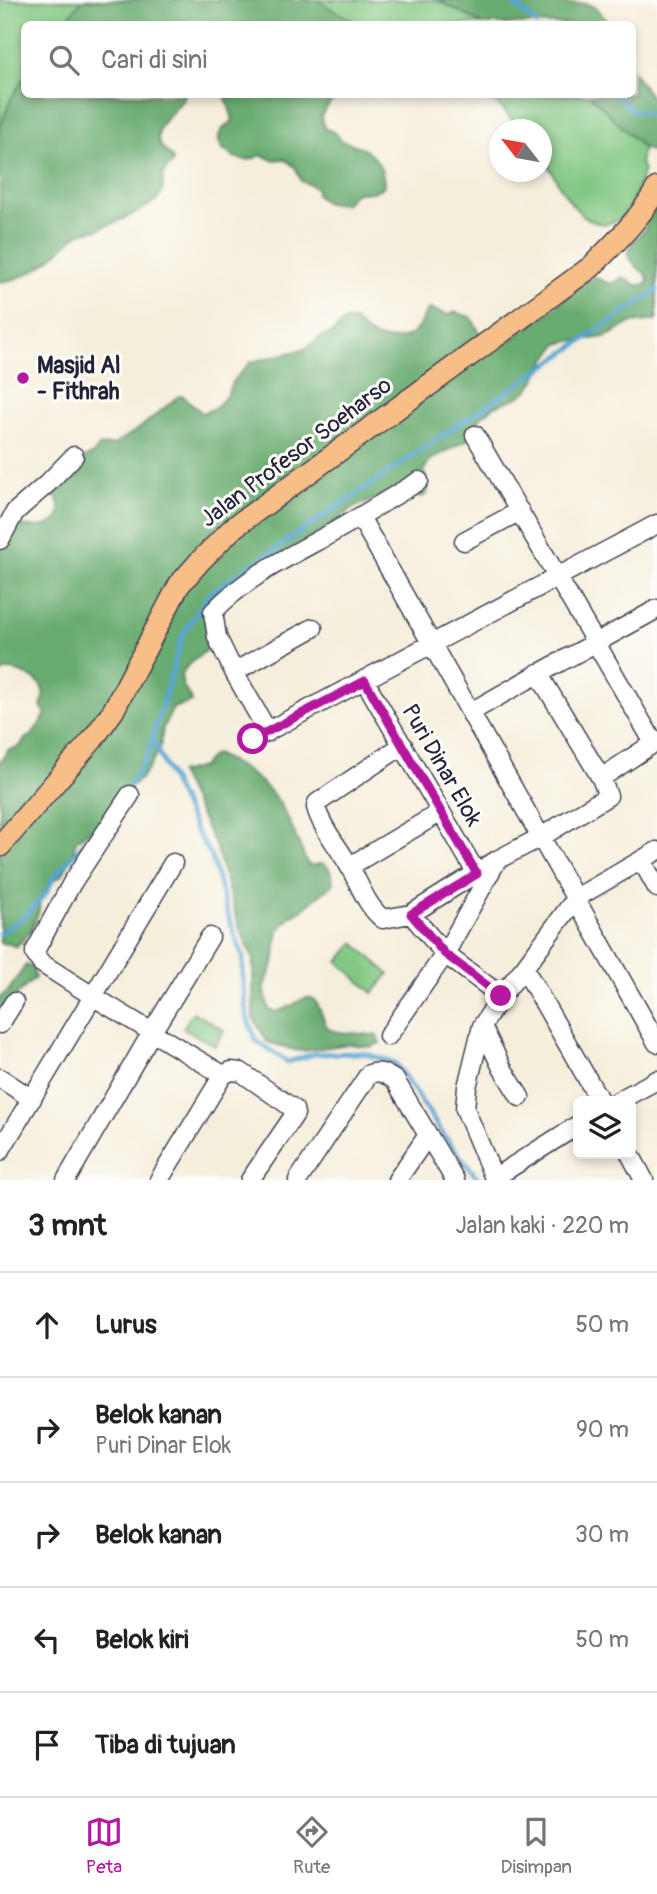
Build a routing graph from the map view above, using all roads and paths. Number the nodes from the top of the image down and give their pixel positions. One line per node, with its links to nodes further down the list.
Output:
1 (657, 188): 25 (main road, Jalan Profesor Soeharso)
2 (475, 435): 5 (street)
3 (74, 456): 8 (street)
4 (419, 481): 6 (street)
5 (520, 511): 9 (street); 10 (street)
6 (360, 517): 14 (street); 15 (street)
7 (657, 524): 10 (street)
8 (0, 540)
9 (464, 541)
10 (559, 577): 13 (street); 14 (street)
11 (657, 609): 13 (street)
12 (313, 628): 15 (street)
13 (597, 643): 16 (street); 19 (street)
14 (432, 645): 17 (street); 18 (street)
15 (234, 672): 17 (street)
16 (538, 673): 18 (street); 21 (street)
17 (365, 681): 20 (street, Puri Dinar Elok)
18 (471, 712): 24 (street)
19 (656, 742): 21 (street)
20 (403, 745): 23 (street, Puri Dinar Elok); 29 (street)
21 (601, 778): 24 (street)
22 (130, 795): 38 (street)
23 (441, 812): 29 (street); 30 (street, Puri Dinar Elok)
24 (541, 837): 27 (street); 32 (street)
25 (0, 846)
26 (650, 856): 31 (street); 32 (street)
27 (497, 860): 30 (street); 35 (street)
28 (173, 863): 38 (street)
29 (350, 866): 33 (street)
30 (477, 874): 33 (street)
31 (657, 888)
32 (576, 898): 36 (street); 44 (street)
33 (411, 914): 35 (street)
34 (210, 937): 42 (street)
35 (445, 954): 37 (street); 43 (street)
36 (524, 968): 37 (street); 48 (street)
37 (501, 996): 41 (street)
38 (93, 997): 42 (street); 51 (street)
39 (14, 1002): 40 (street)
40 (0, 1024)
41 (482, 1026): 50 (street); 56 (street)
42 (152, 1032): 45 (street); 57 (street)
43 (388, 1036)
44 (657, 1042)
45 (223, 1075): 58 (street); 59 (street)
46 (0, 1078): 51 (street)
47 (657, 1080): 49 (street)
48 (597, 1096)
49 (627, 1096)
50 (520, 1097)
51 (32, 1099): 54 (street)
52 (573, 1128): 56 (street)
53 (428, 1135): 60 (street); 61 (street); 62 (street)
54 (0, 1151)
55 (632, 1159): 63 (street)
56 (495, 1179)
57 (66, 1180)
58 (159, 1180)
59 (250, 1180)
60 (298, 1180)
61 (397, 1180)
62 (455, 1180)
63 (644, 1180)

